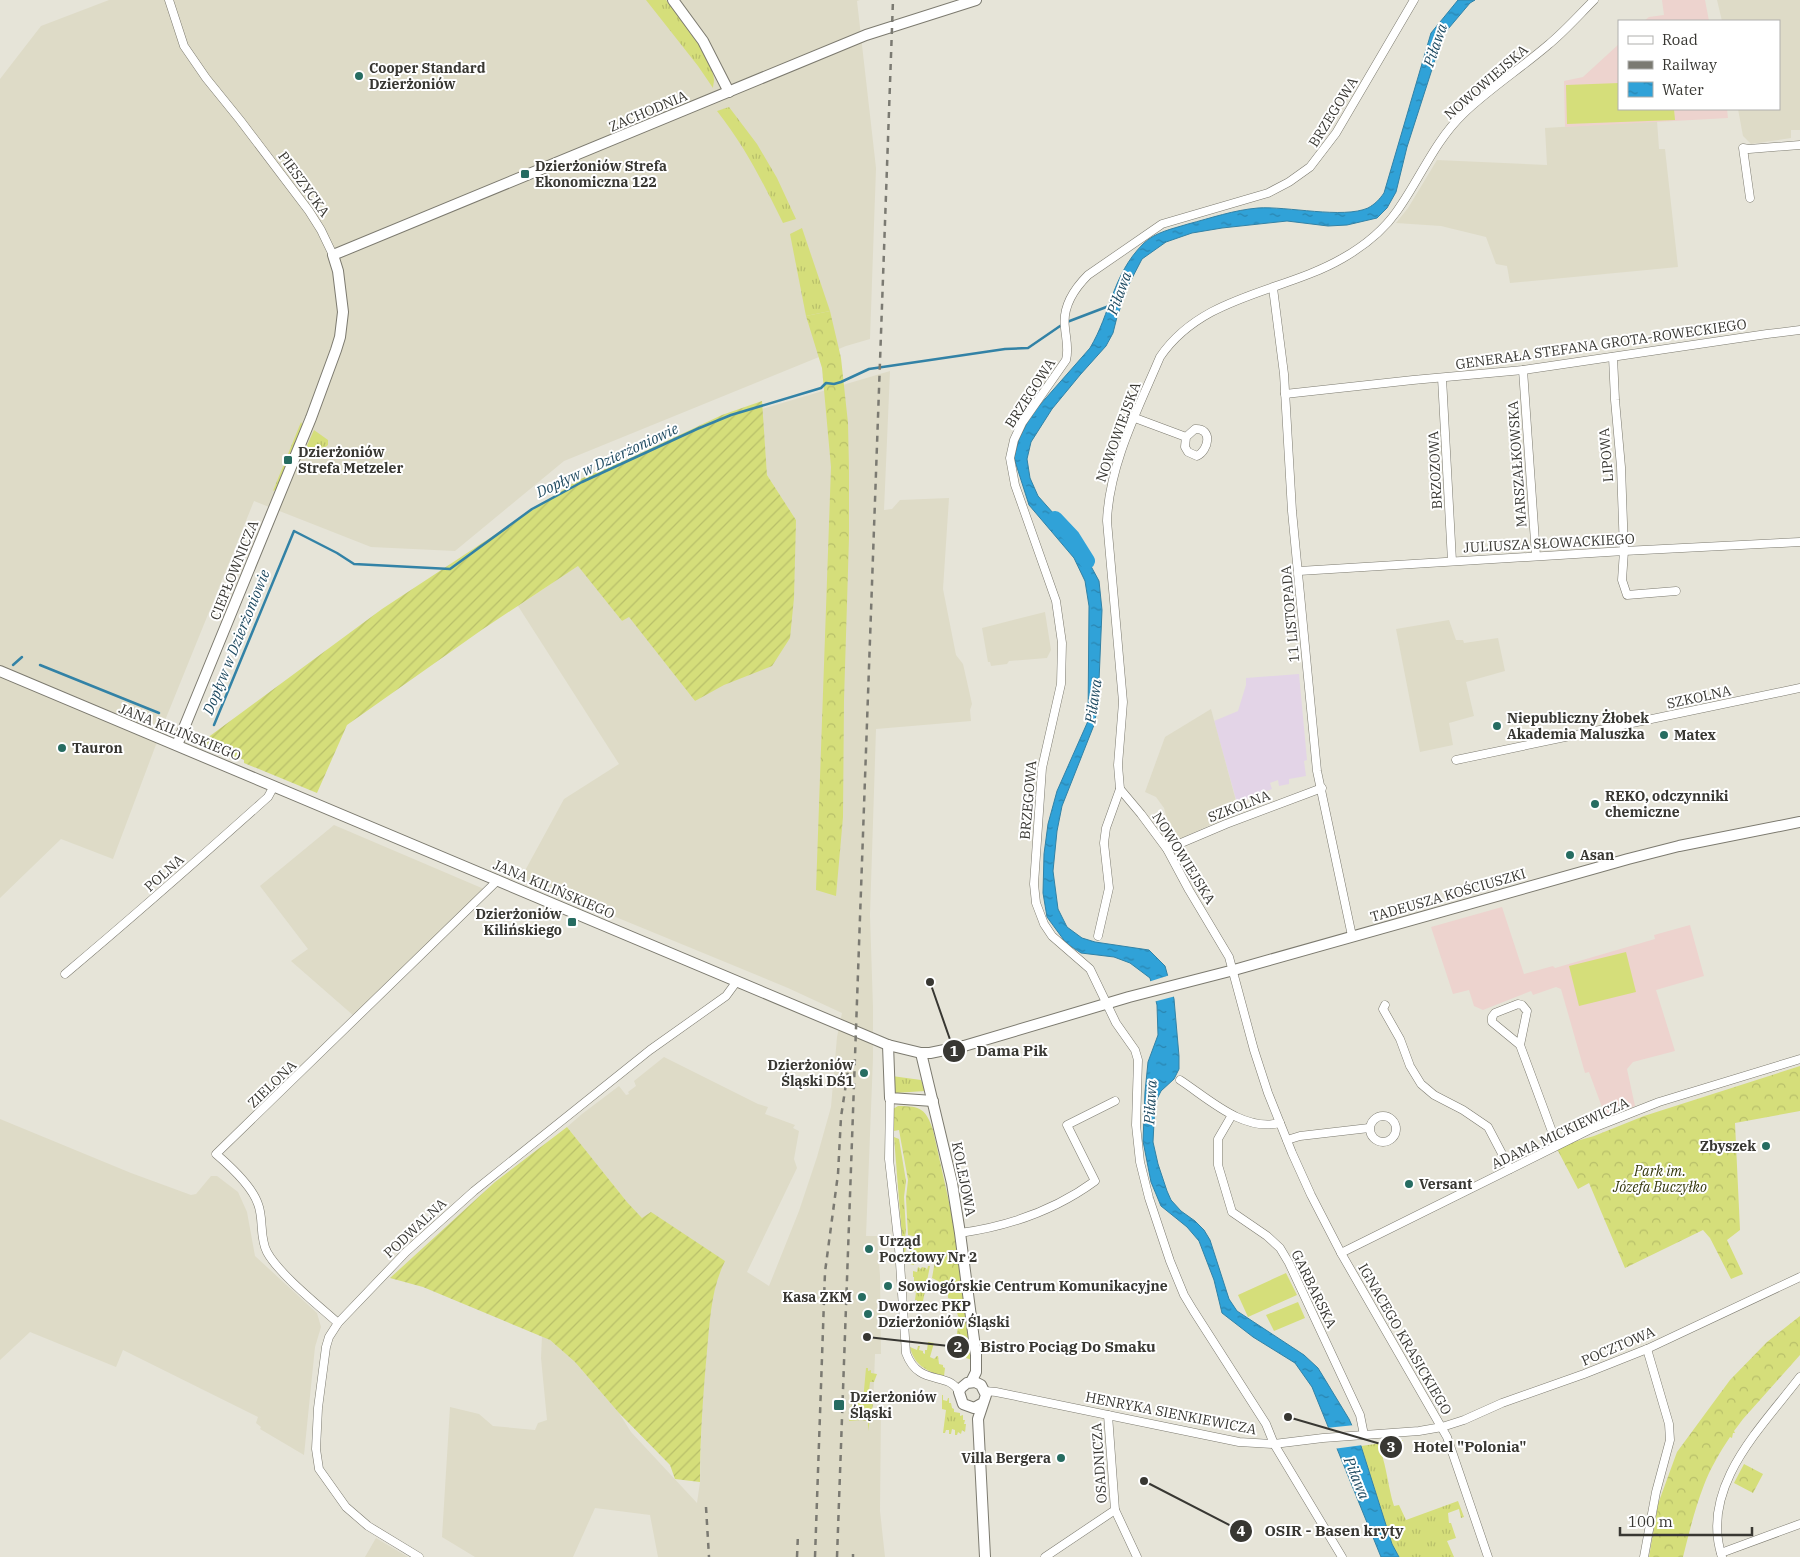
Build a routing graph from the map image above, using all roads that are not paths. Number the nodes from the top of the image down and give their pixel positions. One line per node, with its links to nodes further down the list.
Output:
1 (169, 0): 9 (street, PIESZYCKA)
2 (673, 0): 6 (street)
3 (976, 0): 6 (street, ZACHODNIA)
4 (1414, 0): 40 (street, BRZEGOWA)
5 (1594, 0): 10 (street, NOWOWIEJSKA)
6 (729, 92): 9 (street, ZACHODNIA)
7 (1800, 145): 8 (street)
8 (1750, 198)
9 (333, 256): 16 (street, PIESZYCKA)
10 (1273, 288): 15 (street, 11 LISTOPADA); 17 (street, NOWOWIEJSKA)
11 (1800, 330): 12 (street, GENERAŁA STEFANA GROTA-ROWECKIEGO)
12 (1613, 357): 13 (street, GENERAŁA STEFANA GROTA-ROWECKIEGO); 20 (street, LIPOWA)
13 (1523, 370): 14 (street, GENERAŁA STEFANA GROTA-ROWECKIEGO); 21 (street, MARSZAŁKOWSKA)
14 (1442, 378): 15 (street, GENERAŁA STEFANA GROTA-ROWECKIEGO); 22 (street, BRZOZOWA)
15 (1285, 394): 23 (street, 11 LISTOPADA)
16 (316, 406): 27 (street, CIEPŁOWNICZA)
17 (1135, 418): 18 (street); 31 (street, NOWOWIEJSKA)
18 (1186, 437)
19 (1800, 542): 20 (street, JULIUSZA SŁOWACKIEGO)
20 (1624, 551): 21 (street, JULIUSZA SŁOWACKIEGO); 24 (street, LIPOWA)
21 (1536, 556): 22 (street, JULIUSZA SŁOWACKIEGO)
22 (1452, 561): 23 (street, JULIUSZA SŁOWACKIEGO)
23 (1299, 571): 30 (street, 11 LISTOPADA)
24 (1676, 591)
25 (0, 671): 27 (street, JANA KILIŃSKIEGO)
26 (1800, 688): 28 (street, SZKOLNA)
27 (177, 745): 29 (street, JANA KILIŃSKIEGO)
28 (1456, 760)
29 (274, 786): 34 (street, JANA KILIŃSKIEGO); 38 (street, POLNA)
30 (1322, 788): 33 (street, SZKOLNA); 36 (street, 11 LISTOPADA)
31 (1120, 789): 33 (street, NOWOWIEJSKA); 35 (street)
32 (1800, 822): 36 (street, TADEUSZA KOŚCIUSZKI)
33 (1167, 849): 37 (street, NOWOWIEJSKA)
34 (498, 880): 39 (street, JANA KILIŃSKIEGO); 59 (street, ZIELONA)
35 (1098, 936)
36 (1352, 936): 37 (street, TADEUSZA KOŚCIUSZKI)
37 (1234, 970): 40 (street, TADEUSZA KOŚCIUSZKI); 51 (street, NOWOWIEJSKA)
38 (64, 974)
39 (737, 981): 42 (street, JANA KILIŃSKIEGO); 59 (street, PODWALNA)
40 (1106, 1004): 44 (street, JANA KILIŃSKIEGO); 68 (street, BRZEGOWA)
41 (1385, 1006): 55 (street)
42 (888, 1045): 44 (street, JANA KILIŃSKIEGO); 47 (street)
43 (1520, 1045): 43 (street); 54 (street)
44 (921, 1053): 48 (street, KOLEJOWA)
45 (1800, 1059): 54 (street, ADAMA MICKIEWICZA)
46 (1180, 1080): 50 (street)
47 (890, 1098): 48 (street); 63 (street)
48 (933, 1101): 56 (street, KOLEJOWA)
49 (1115, 1101): 56 (street)
50 (1232, 1116): 51 (street); 67 (street, GARBARSKA)
51 (1280, 1123): 53 (street, NOWOWIEJSKA)
52 (1370, 1128): 53 (street)
53 (1287, 1140): 57 (street, IGNACEGO KRASICKIEGO)
54 (1557, 1145): 55 (street, ADAMA MICKIEWICZA)
55 (1510, 1169): 57 (street, ADAMA MICKIEWICZA)
56 (960, 1233): 62 (street, KOLEJOWA)
57 (1341, 1253): 66 (street, IGNACEGO KRASICKIEGO)
58 (1800, 1277): 60 (street, POCZTOWA)
59 (338, 1323): 72 (street, PODWALNA)
60 (1647, 1349): 66 (street, POCZTOWA); 78 (street)
61 (1800, 1378): 71 (street)
62 (978, 1385): 63 (street); 64 (street); 65 (street, HENRYKA SIENKIEWICZA)
63 (959, 1392): 64 (street)
64 (977, 1406): 73 (street)
65 (1108, 1414): 68 (street, HENRYKA SIENKIEWICZA); 69 (street, OSADNICZA)
66 (1442, 1427): 67 (street, HENRYKA SIENKIEWICZA); 77 (street, IGNACEGO KRASICKIEGO)
67 (1362, 1435): 68 (street, HENRYKA SIENKIEWICZA)
68 (1274, 1444): 76 (street, BRZEGOWA)
69 (1115, 1510): 74 (street, OSADNICZA); 75 (street, OSADNICZA)
70 (1800, 1524): 71 (street)
71 (1722, 1555)
72 (419, 1557)
73 (986, 1557)
74 (1046, 1557)
75 (1137, 1557)
76 (1342, 1557)
77 (1488, 1557)
78 (1644, 1557)

